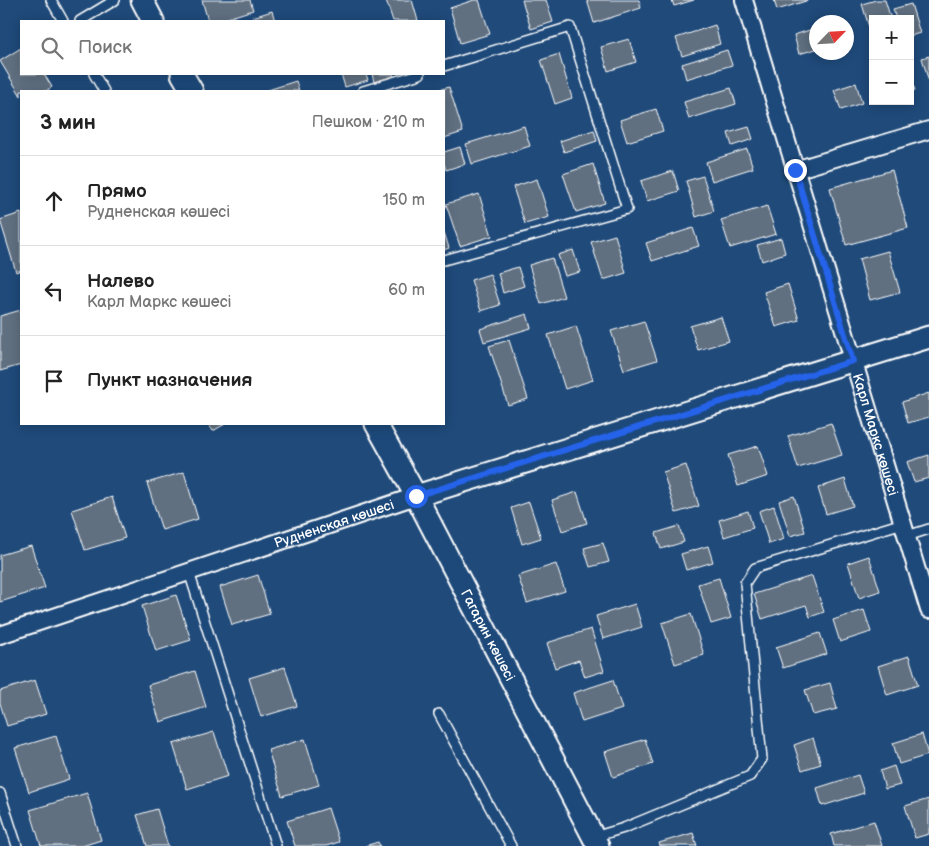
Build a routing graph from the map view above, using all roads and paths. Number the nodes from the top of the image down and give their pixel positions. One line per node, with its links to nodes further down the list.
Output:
1 (51, 0): 5 (lane)
2 (116, 0): 6 (lane)
3 (142, 0): 7 (street)
4 (744, 0): 16 (street, Карл Маркс көшесі)
5 (62, 20)
6 (82, 20)
7 (152, 20)
8 (445, 66): 17 (lane)
9 (95, 75): 12 (lane)
10 (183, 75): 13 (street)
11 (417, 75): 14 (lane)
12 (103, 90)
13 (191, 90)
14 (367, 90)
15 (929, 130): 16 (street)
16 (795, 170): 19 (street, Карл Маркс көшесі)
17 (445, 260)
18 (929, 337): 19 (street, Рудненская көшесі)
19 (853, 361): 21 (street, Рудненская көшесі); 23 (street, Карл Маркс көшесі)
20 (377, 425): 21 (street, Гагарин көшесі)
21 (416, 496): 24 (street, Рудненская көшесі); 29 (street, Гагарин көшесі)
22 (929, 529): 23 (lane)
23 (905, 530): 25 (street, Карл Маркс көшесі); 29 (lane)
24 (189, 572): 26 (street, Рудненская көшесі); 31 (lane)
25 (929, 610)
26 (0, 635)
27 (439, 714): 32 (lane)
28 (0, 793): 30 (lane)
29 (596, 841)
30 (17, 846)
31 (276, 846)
32 (511, 846)

